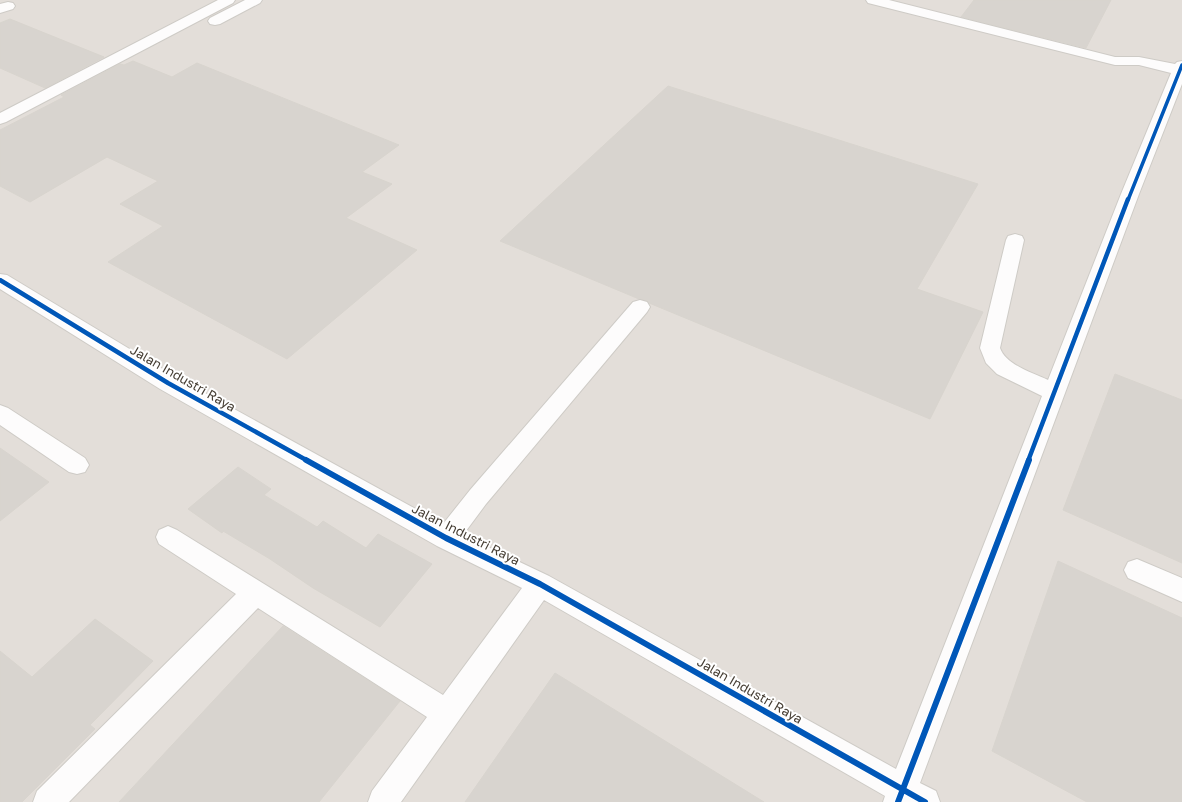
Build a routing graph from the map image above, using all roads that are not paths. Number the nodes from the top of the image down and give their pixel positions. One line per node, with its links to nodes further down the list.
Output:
1 (228, 0): 4 (street)
2 (255, 0): 4 (street)
3 (873, 0): 5 (street)
4 (182, 23): 6 (street)
5 (1180, 72): 10 (street)
6 (0, 118)
7 (1015, 240): 10 (street)
8 (0, 280): 14 (street, Jalan Industri Raya)
9 (640, 307): 14 (street)
10 (1054, 393): 20 (street)
11 (0, 414): 12 (street)
12 (77, 465)
13 (168, 537): 18 (street)
14 (446, 538): 16 (street, Jalan Industri Raya)
15 (1137, 570): 17 (street)
16 (540, 584): 19 (street); 20 (street, Jalan Industri Raya)
17 (1182, 590)
18 (256, 592): 19 (street); 21 (street)
19 (447, 713): 22 (street)
20 (900, 796): 23 (street, Jalan Industri Raya)
21 (48, 802)
22 (383, 802)
23 (925, 802)

